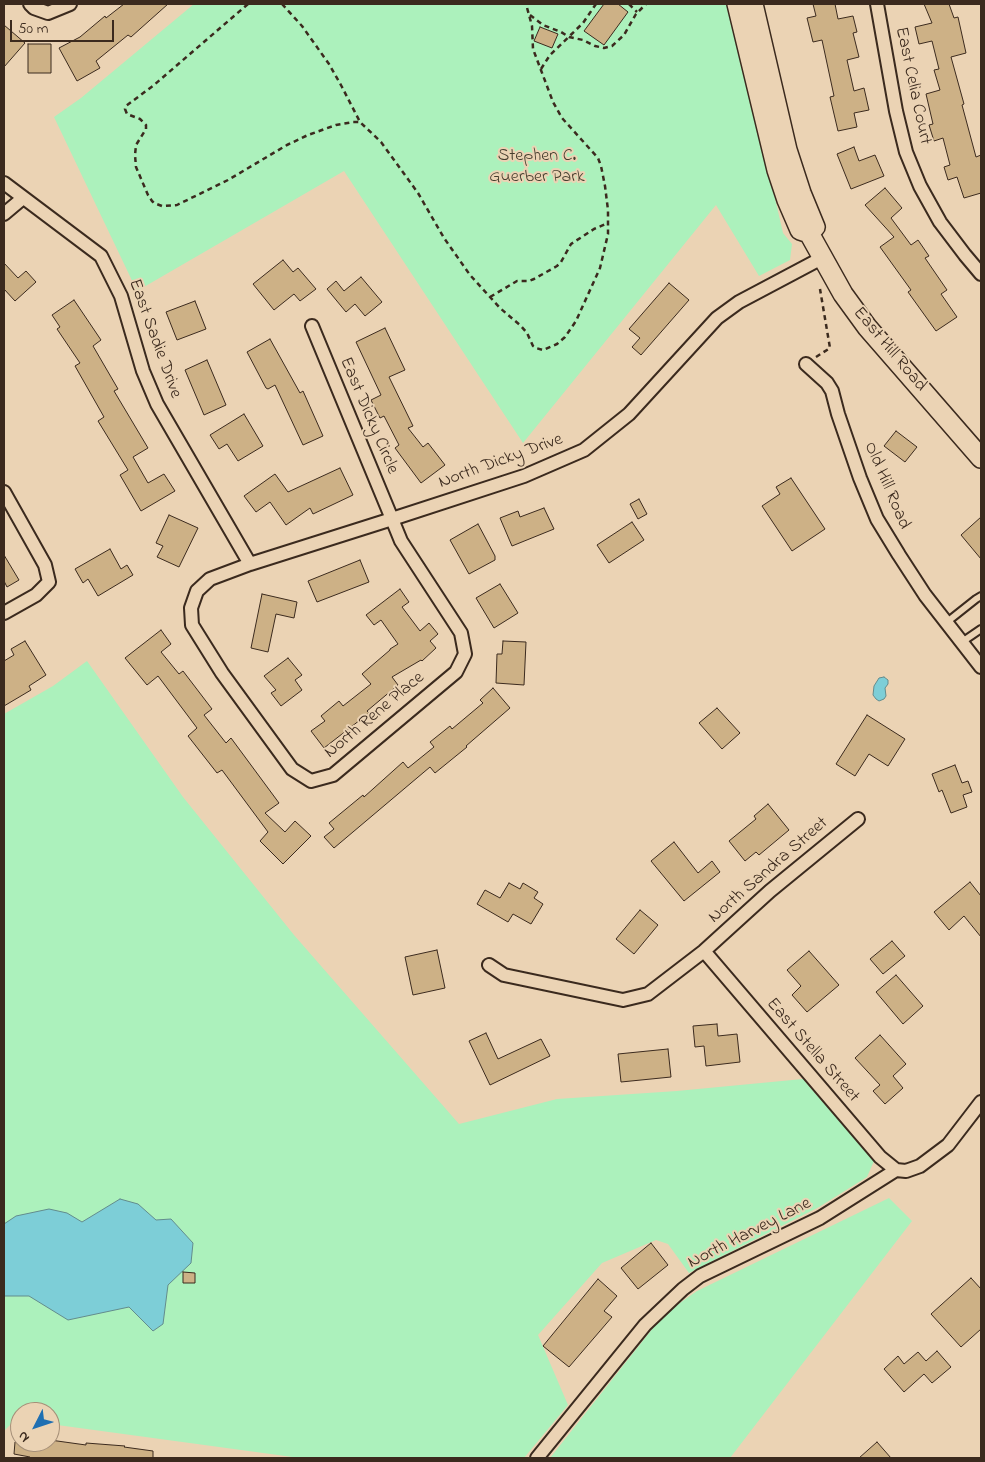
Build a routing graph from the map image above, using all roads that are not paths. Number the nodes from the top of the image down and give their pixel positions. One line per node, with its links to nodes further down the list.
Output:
1 (30, 4): 2 (street)
2 (70, 4)
3 (737, 4): 9 (street, East Hill Road)
4 (753, 4): 9 (street, East Hill Road)
5 (877, 4): 11 (street, East Celia Court)
6 (4, 183): 7 (street, East Sadie Drive)
7 (23, 198): 8 (street); 17 (street, East Sadie Drive)
8 (4, 214)
9 (809, 233): 10 (street, East Hill Road)
10 (822, 258): 14 (street, East Hill Road); 16 (street, North Dicky Drive)
11 (981, 274)
12 (312, 326): 16 (street, East Dicky Circle)
13 (806, 364): 20 (street, Old Hill Road)
14 (981, 458)
15 (4, 492): 19 (street)
16 (392, 519): 17 (street, North Dicky Drive); 17 (street, North Rene Place)
17 (250, 564)
18 (981, 596): 20 (lane)
19 (4, 613)
20 (947, 622): 22 (street, Old Hill Road)
21 (981, 629): 22 (lane)
22 (962, 642): 23 (street, Old Hill Road)
23 (981, 666)
24 (858, 819): 25 (street, North Sandra Street)
25 (704, 951): 26 (street, North Sandra Street); 28 (street, East Stella Street)
26 (489, 965)
27 (981, 1102): 28 (street)
28 (896, 1170): 29 (street, North Harvey Lane)
29 (537, 1458)

